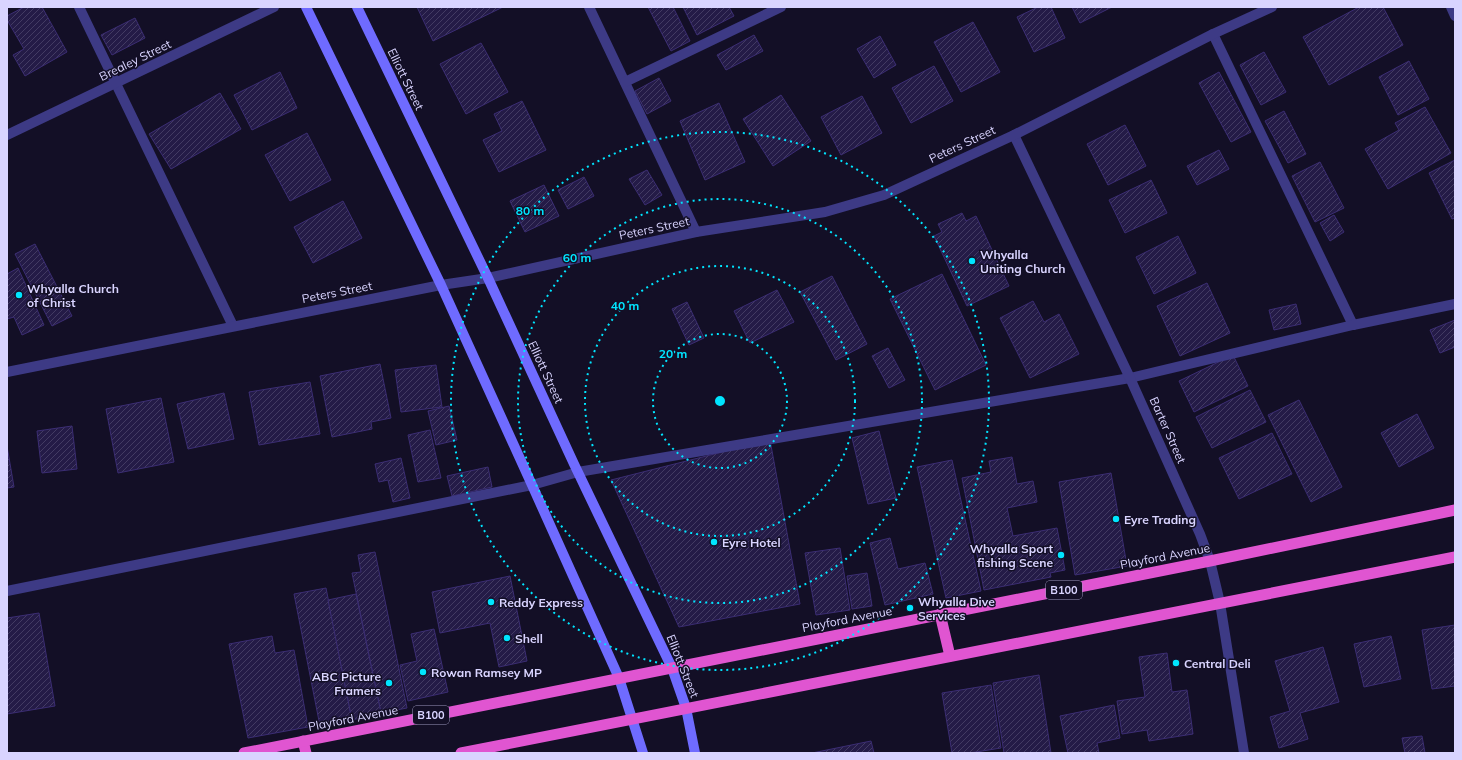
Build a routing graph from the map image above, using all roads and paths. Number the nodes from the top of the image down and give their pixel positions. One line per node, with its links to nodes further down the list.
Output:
1 (79, 7): 12 (street)
2 (274, 7): 12 (street, Brealey Street)
3 (306, 7): 17 (main road)
4 (357, 7): 16 (main road, Elliott Street)
5 (589, 7): 11 (street)
6 (781, 7): 11 (street)
7 (1451, 7): 9 (street)
8 (1266, 8): 10 (street, Peters Street)
9 (1455, 16)
10 (1213, 34): 14 (street, Peters Street); 19 (street)
11 (625, 82): 15 (street)
12 (115, 84): 13 (street, Brealey Street); 20 (street)
13 (7, 135)
14 (1014, 135): 15 (street, Peters Street); 22 (street, Barter Street)
15 (696, 232): 16 (street, Peters Street)
16 (488, 278): 17 (street, Peters Street); 23 (main road, Elliott Street)
17 (441, 285): 20 (street, Peters Street); 24 (main road)
18 (1455, 304): 19 (street)
19 (1352, 325): 22 (street)
20 (233, 326): 21 (street, Peters Street)
21 (7, 372)
22 (1130, 378): 23 (street); 27 (street, Barter Street)
23 (578, 472): 24 (street); 32 (main road, Elliott Street)
24 (532, 485): 28 (street); 33 (main road)
25 (1455, 510): 27 (highway, Playford Avenue / B100)
26 (1455, 557): 29 (highway)
27 (1210, 561): 29 (street, Barter Street); 30 (highway, Playford Avenue / B100)
28 (7, 591)
29 (1220, 603): 31 (highway); 42 (street, Barter Street)
30 (940, 614): 31 (highway); 32 (highway, Playford Avenue / B100)
31 (950, 656): 34 (highway)
32 (672, 668): 33 (highway, Playford Avenue / B100); 34 (main road, Elliott Street)
33 (619, 678): 35 (main road); 36 (highway, Playford Avenue / B100)
34 (686, 708): 35 (highway); 41 (main road, Elliott Street)
35 (632, 719): 39 (highway); 40 (main road)
36 (304, 741): 37 (highway, Playford Avenue / B100); 38 (highway)
37 (244, 753)
38 (306, 753)
39 (461, 753)
40 (643, 753)
41 (695, 753)
42 (1244, 753)

